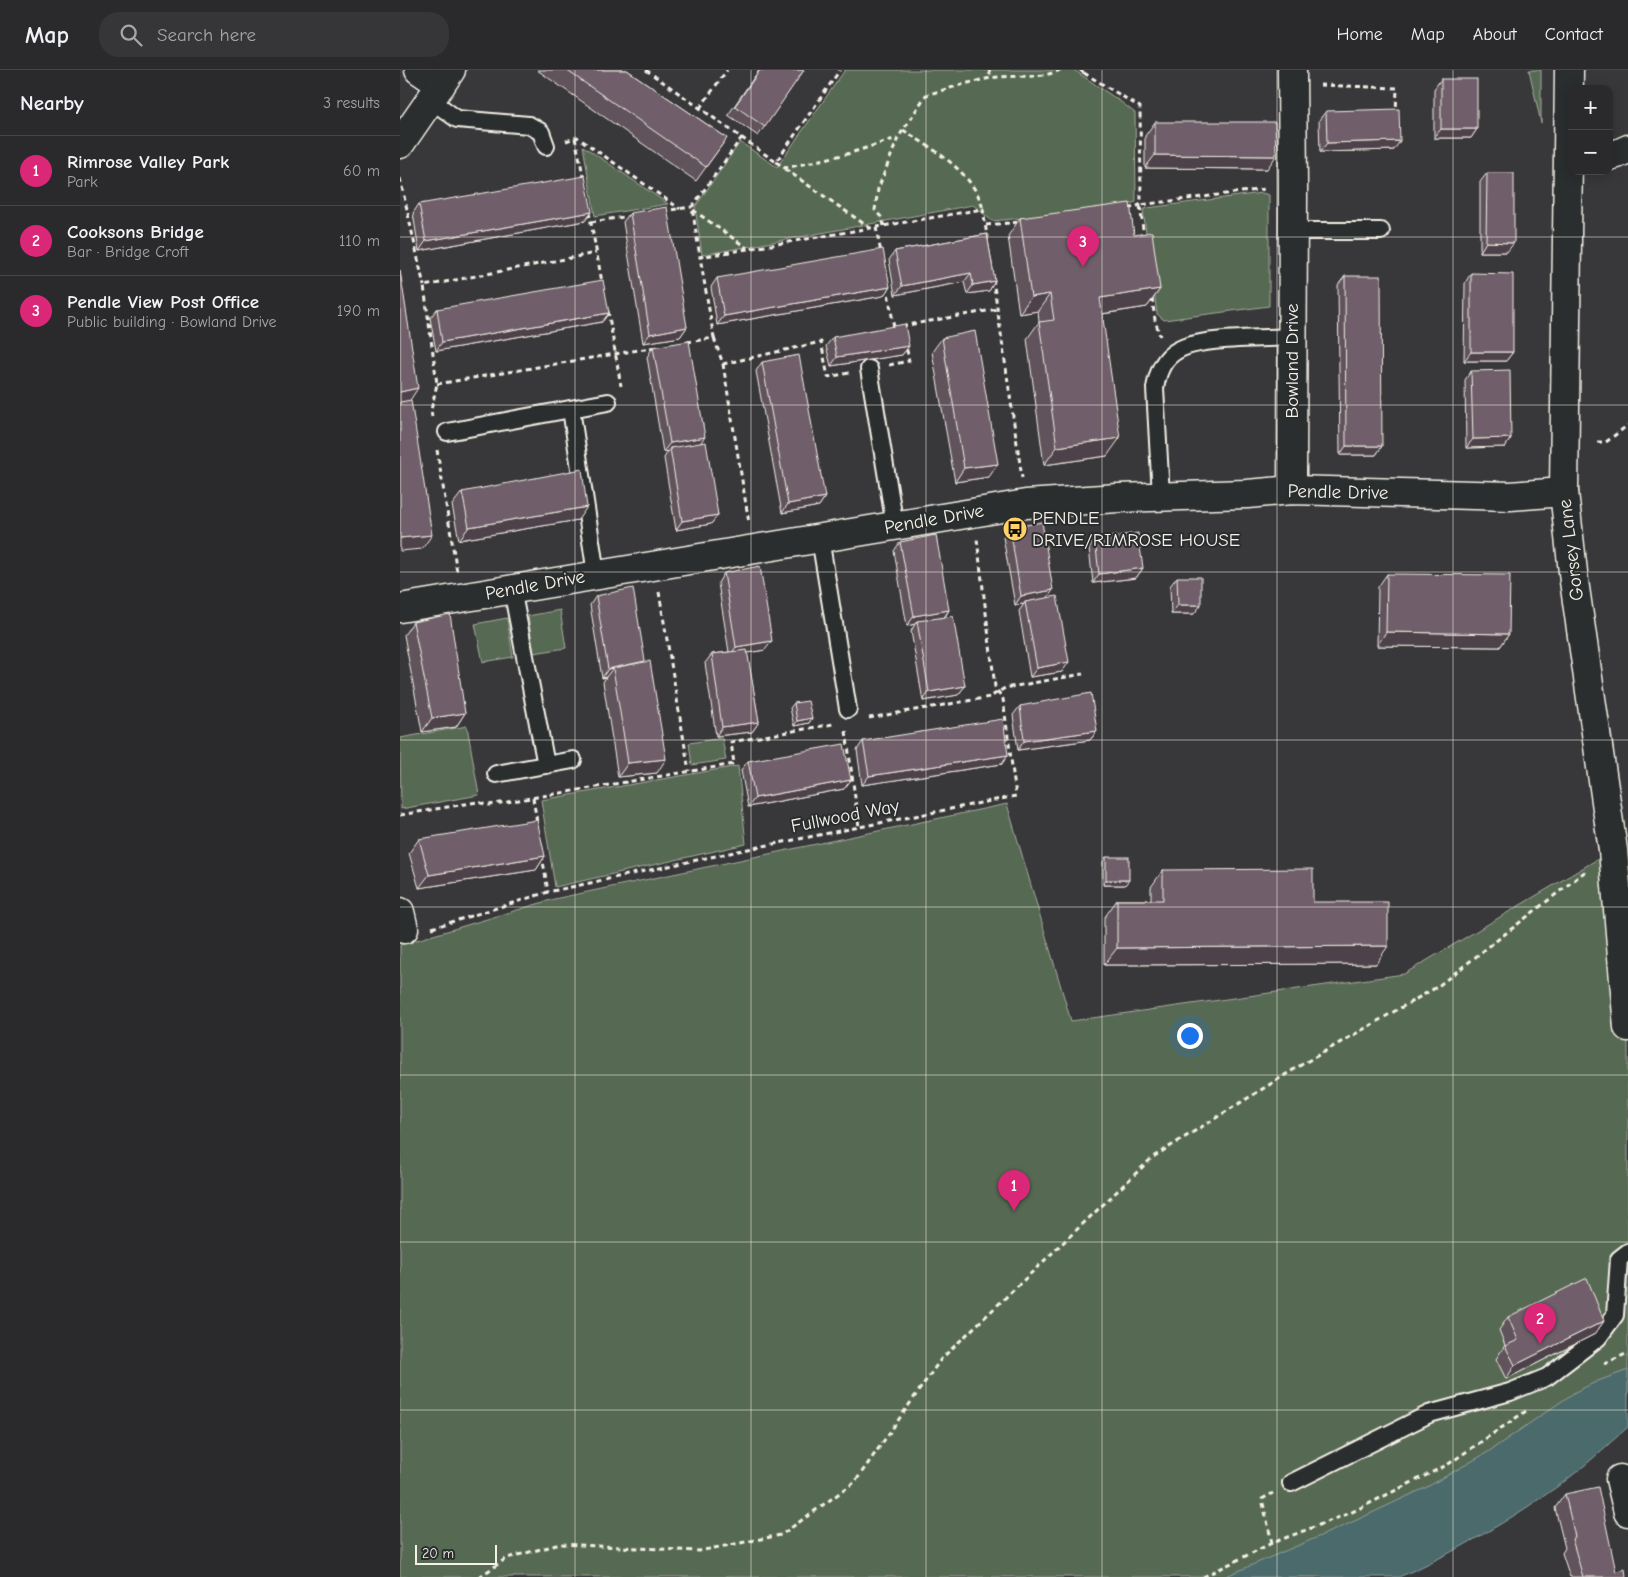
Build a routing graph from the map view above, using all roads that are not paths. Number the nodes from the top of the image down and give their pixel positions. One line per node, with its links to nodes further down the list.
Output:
1 (1569, 70): 4 (street, Gorsey Lane)
2 (1292, 77): 10 (street, Bowland Drive)
3 (435, 81): 5 (street); 6 (lane)
4 (1570, 130)
5 (400, 144)
6 (546, 146)
7 (1628, 149): 8 (street)
8 (1613, 155)
9 (1570, 175): 18 (street, Gorsey Lane)
10 (1293, 231): 11 (lane); 12 (street, Bowland Drive)
11 (1381, 231)
12 (1292, 338): 17 (street, Bowland Drive); 19 (lane)
13 (869, 369): 20 (lane)
14 (608, 402): 15 (lane)
15 (571, 409): 16 (lane); 22 (lane)
16 (440, 433)
17 (1292, 490): 18 (street, Pendle Drive); 19 (street, Pendle Drive)
18 (1564, 492): 29 (street, Gorsey Lane)
19 (1162, 496): 20 (street, Pendle Drive)
20 (895, 526): 21 (street, Pendle Drive)
21 (820, 538): 22 (street, Pendle Drive); 25 (lane)
22 (596, 574): 23 (street, Pendle Drive)
23 (512, 588): 24 (street, Pendle Drive); 27 (lane)
24 (400, 608)
25 (846, 715)
26 (572, 760): 27 (lane)
27 (546, 765): 28 (lane)
28 (496, 774)
29 (1628, 1027)
30 (1628, 1252): 32 (lane)
31 (1620, 1479): 33 (street)
32 (1291, 1483)
33 (1628, 1512)

